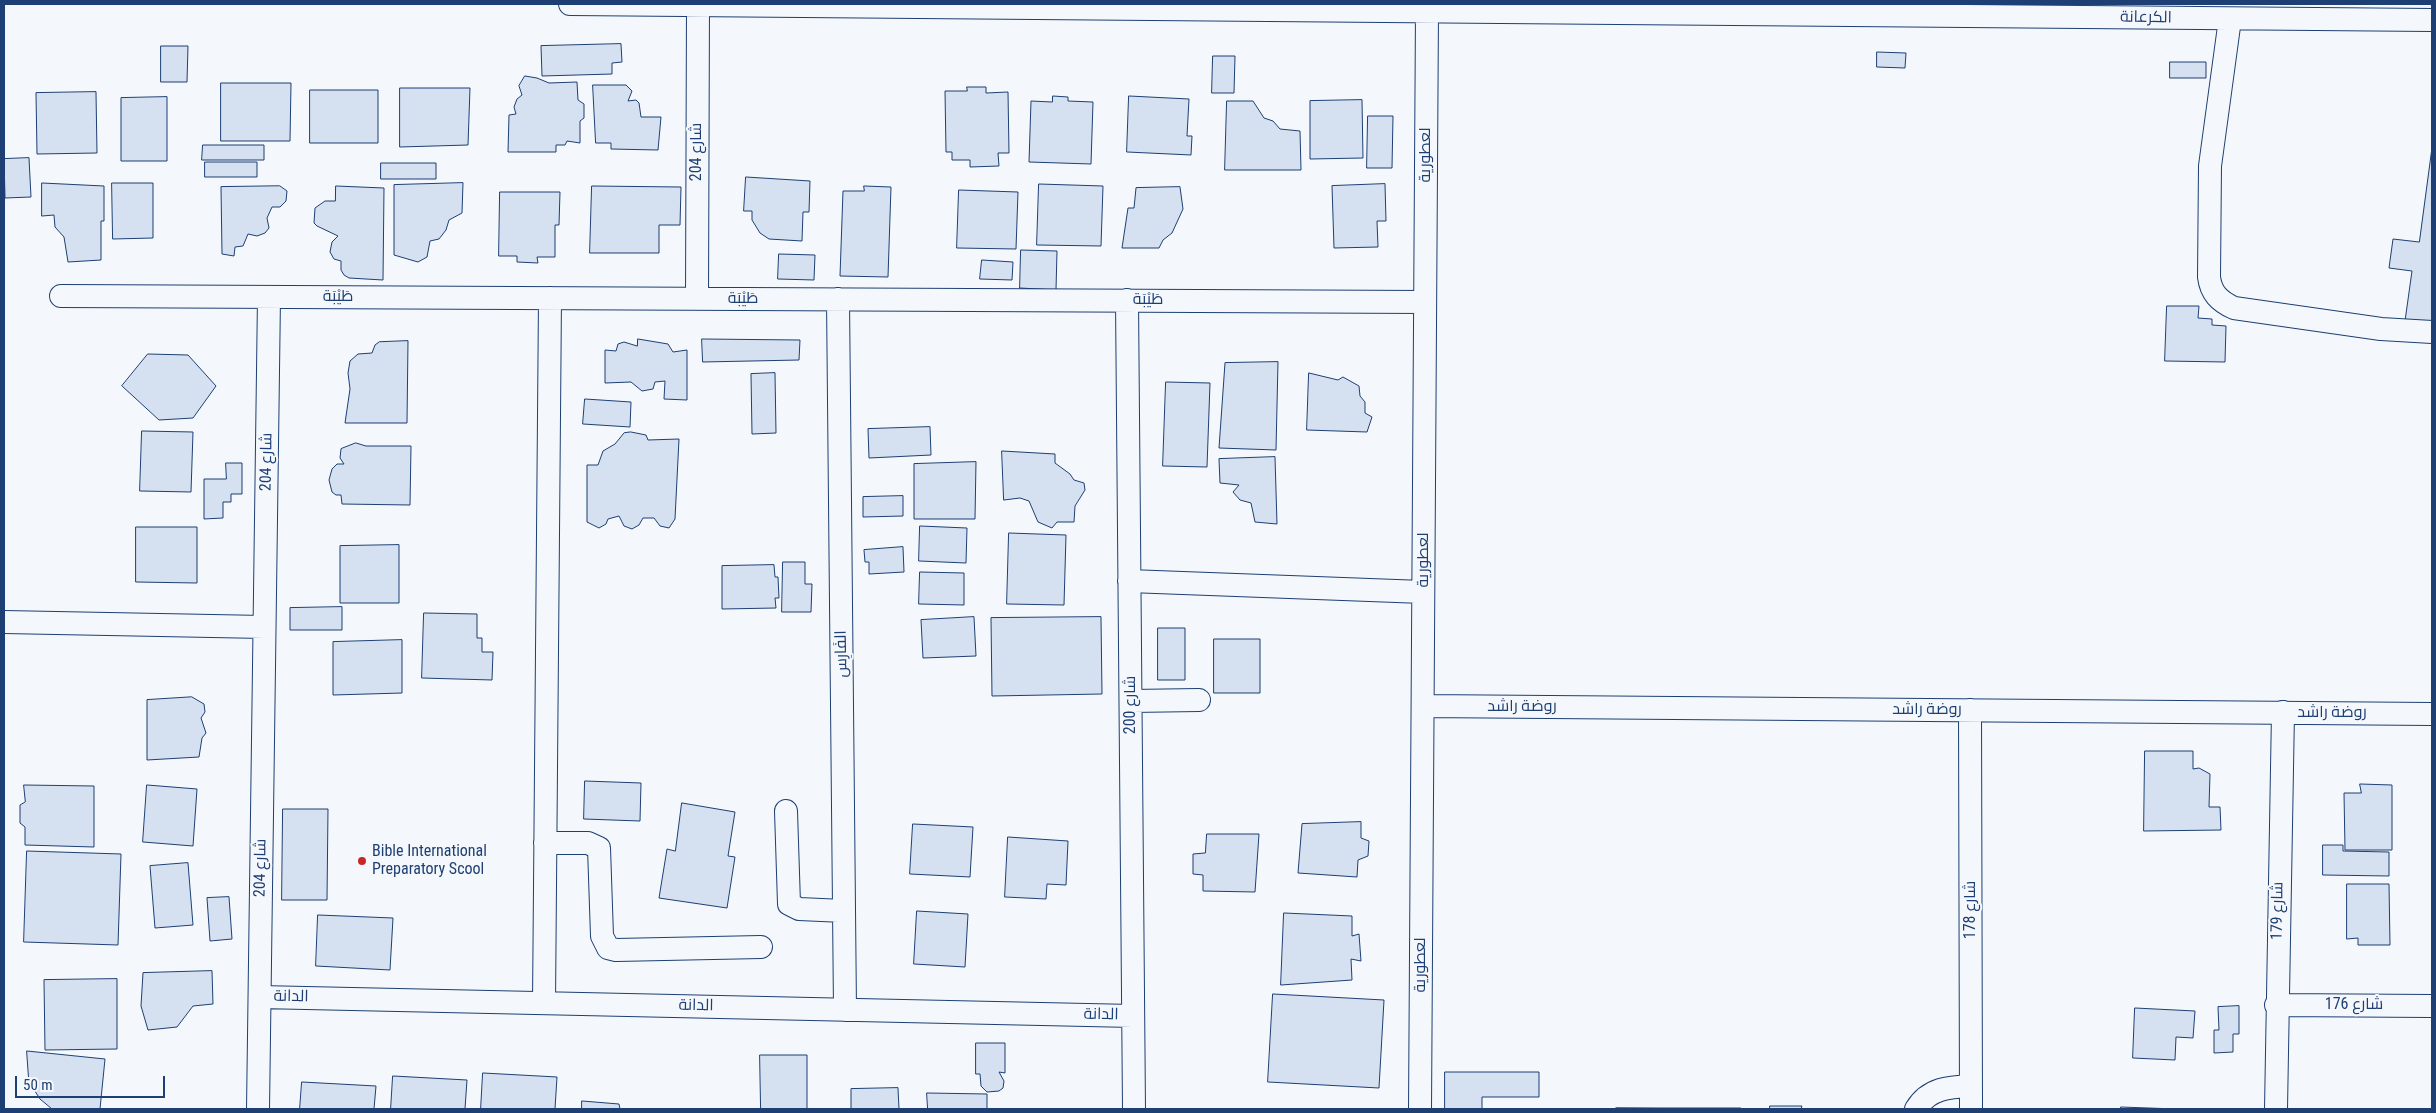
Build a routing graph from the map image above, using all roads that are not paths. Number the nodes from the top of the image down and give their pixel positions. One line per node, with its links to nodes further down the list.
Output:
1 (570, 4): 2 (street, الكرعانة)
2 (698, 5): 3 (street, الكرعانة); 12 (street, شارع 204)
3 (1018, 6): 6 (street, الكرعانة)
4 (1759, 9): 5 (street, الكرعانة); 6 (street, الكرعانة)
5 (2069, 10): 7 (street, الكرعانة)
6 (1427, 11): 15 (street, لعطورية)
7 (2230, 19): 8 (street, الكرعانة); 16 (street)
8 (2432, 20)
9 (61, 296): 10 (street, طَيْبَة)
10 (269, 297): 11 (street, طَيْبَة); 20 (street, شارع 204)
11 (550, 298): 12 (street, طَيْبَة); 28 (street)
12 (697, 298): 13 (street, طَيْبَة)
13 (838, 299): 14 (street, طَيْبَة); 29 (street, الفَارِس)
14 (1127, 300): 15 (street, طَيْبَة); 17 (street, شارع 200)
15 (1426, 302): 18 (street, لعطورية)
16 (2432, 332)
17 (1129, 581): 18 (street); 22 (street, شارع 200)
18 (1424, 592): 23 (street, لعطورية)
19 (4, 622): 20 (street)
20 (264, 626): 31 (street, شارع 204)
21 (1199, 700): 22 (street)
22 (1130, 701): 36 (street, شارع 200)
23 (1423, 706): 24 (street, روضة راشد); 40 (street, لعطورية)
24 (1970, 710): 25 (street, روضة راشد); 37 (street, شارع 178)
25 (2283, 712): 26 (street, روضة راشد); 33 (street, شارع 179)
26 (2432, 714)
27 (786, 811): 29 (street)
28 (545, 843): 30 (street); 32 (street)
29 (844, 911): 35 (street, الفَارِس)
30 (761, 947)
31 (260, 997): 32 (street, الدانة); 38 (street, شارع 204)
32 (544, 1003): 35 (street, الدانة)
33 (2276, 1005): 34 (street, شارع 176); 43 (street, شارع 179)
34 (2432, 1006)
35 (845, 1010): 36 (street, الدانة)
36 (1133, 1016): 39 (street, شارع 200)
37 (1971, 1086): 41 (street); 42 (street, شارع 178)
38 (258, 1109)
39 (1134, 1109)
40 (1420, 1109)
41 (1916, 1109)
42 (1971, 1109)
43 (2276, 1109)

